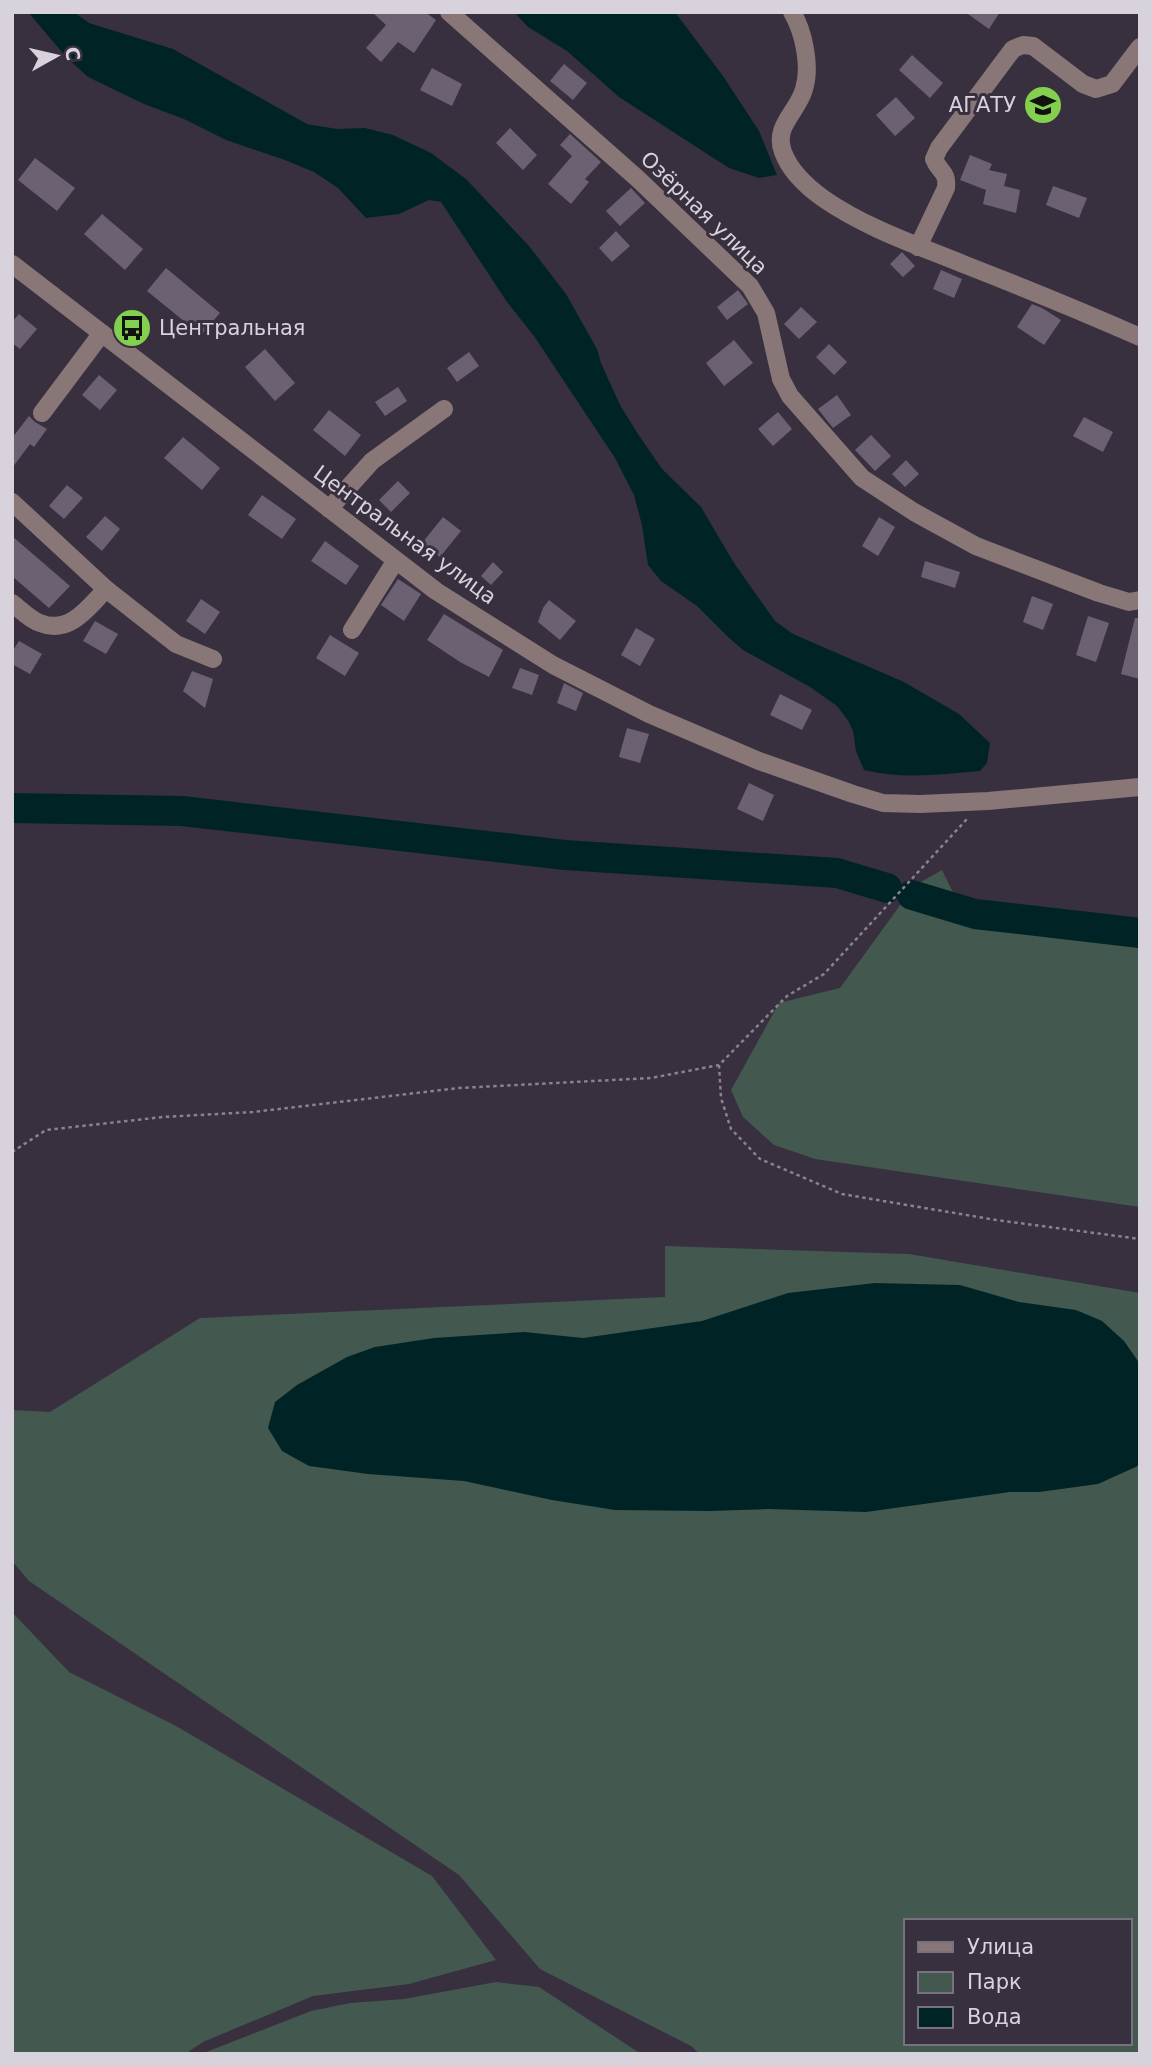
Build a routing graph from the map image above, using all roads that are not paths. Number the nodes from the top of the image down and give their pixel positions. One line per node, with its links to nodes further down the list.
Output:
1 (449, 12): 14 (street, Озёрная улица)
2 (792, 12): 4 (street)
3 (1140, 47): 4 (street)
4 (918, 247): 7 (street)
5 (12, 264): 6 (street, Центральная улица)
6 (102, 333): 9 (street); 11 (street, Центральная улица)
7 (1140, 337)
8 (444, 409): 11 (street)
9 (42, 414)
10 (12, 502): 13 (street)
11 (329, 509): 12 (street, Центральная улица)
12 (396, 560): 16 (street); 18 (street, Центральная улица)
13 (106, 589): 15 (street); 17 (street)
14 (1140, 600)
15 (12, 603)
16 (352, 630)
17 (213, 659)
18 (1140, 787)

